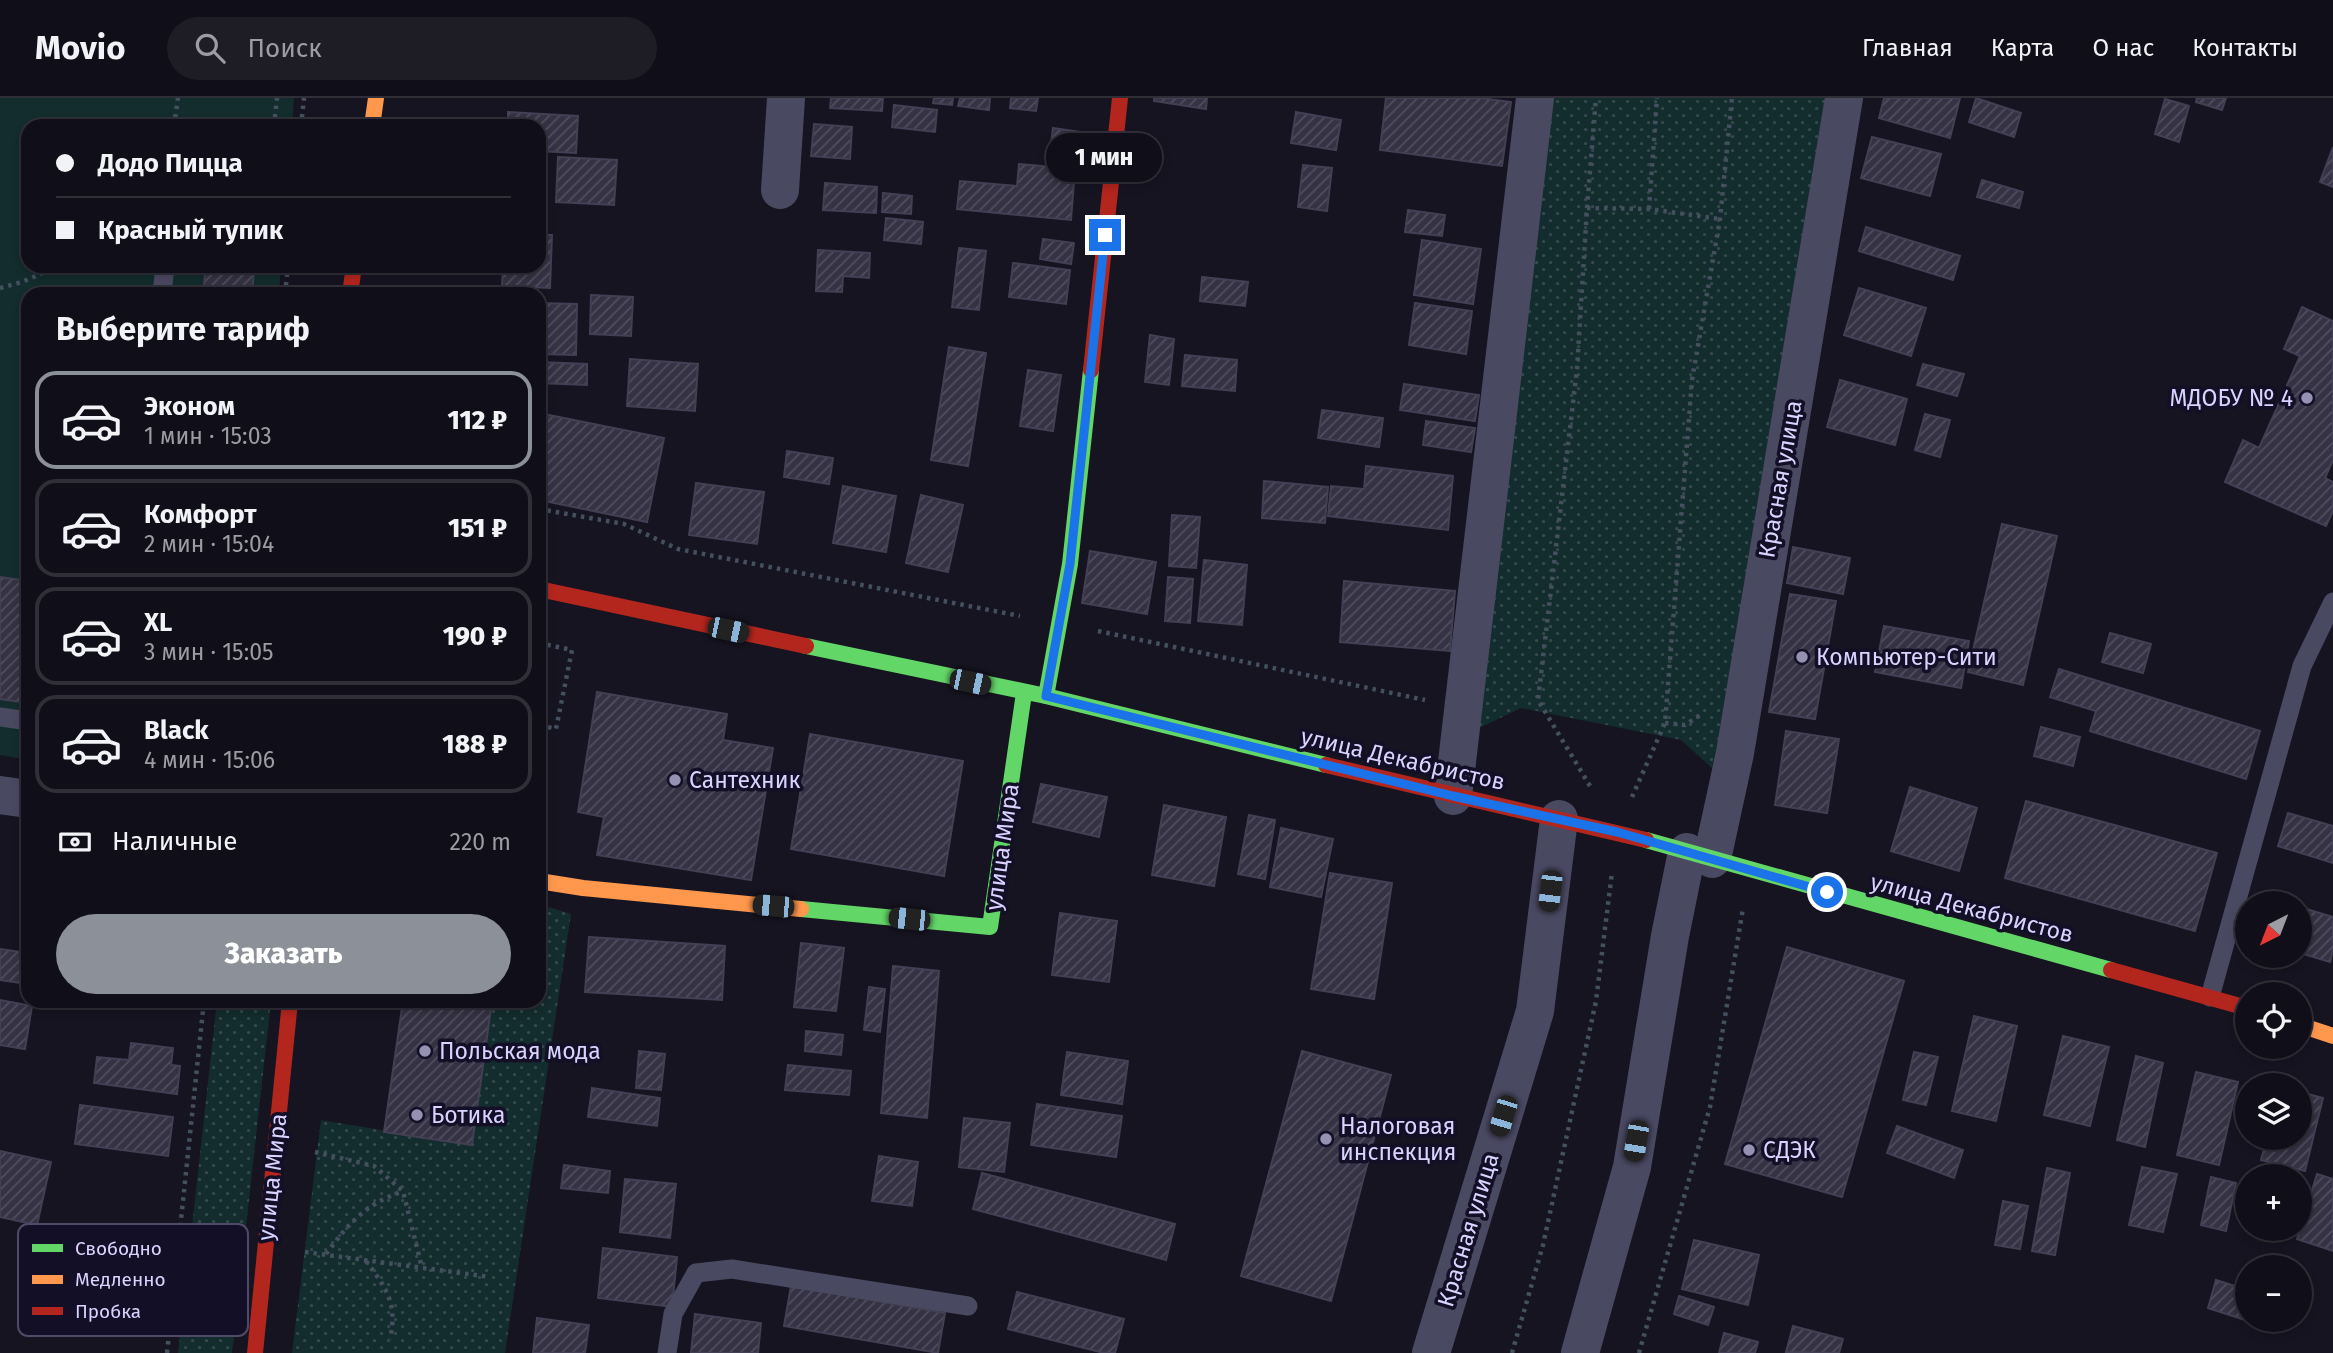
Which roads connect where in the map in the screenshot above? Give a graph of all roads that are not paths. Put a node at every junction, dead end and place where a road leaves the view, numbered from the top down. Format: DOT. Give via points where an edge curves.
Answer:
graph roads {
  1 [pos="376,98"];
  2 [pos="786,98"];
  3 [pos="1120,98"];
  4 [pos="1535,98"];
  5 [pos="1844,98"];
  6 [pos="373,119"];
  7 [pos="780,190"];
  8 [pos="546,591"];
  9 [pos="2333,603"];
  10 [pos="1024,693"];
  11 [pos="1046,696"];
  12 [pos="0,717"];
  13 [pos="21,720"];
  14 [pos="0,795"];
  15 [pos="1453,796"];
  16 [pos="21,798"];
  17 [pos="1559,819"];
  18 [pos="1699,856"];
  19 [pos="546,882"];
  20 [pos="2210,997"];
  21 [pos="2235,1005"];
  22 [pos="289,1008"];
  23 [pos="2312,1029"];
  24 [pos="2333,1036"];
  25 [pos="968,1306"];
  26 [pos="255,1353"];
  27 [pos="667,1353"];
  28 [pos="1431,1353"];
  29 [pos="1580,1353"];
  1 -- 6 [label="street"];
  2 -- 7 [label="street"];
  3 -- 11 [label="street" via="1070,564"];
  4 -- 15 [label="street"];
  5 -- 18 [label="street, Красная улица" via="1735,753"];
  8 -- 10 [label="street, улица Декабристов"];
  9 -- 20 [label="lane" via="2302,666"];
  10 -- 11 [label="street, улица Декабристов"];
  10 -- 19 [label="street, улица Мира" via="990,927"];
  11 -- 15 [label="street, улица Декабристов"];
  12 -- 13 [label="lane"];
  14 -- 16 [label="street"];
  15 -- 17 [label="street, улица Декабристов"];
  17 -- 18 [label="street, улица Декабристов"];
  17 -- 28 [label="street, Красная улица" via="1535,1011"];
  18 -- 20 [label="street, улица Декабристов"];
  18 -- 29 [label="street, Красная улица" via="1670,936 1632,1167"];
  20 -- 21 [label="street, улица Декабристов"];
  22 -- 26 [label="street, улица Мира"];
  23 -- 24 [label="street"];
  25 -- 27 [label="lane" via="732,1269 696,1273 673,1314"];
}
